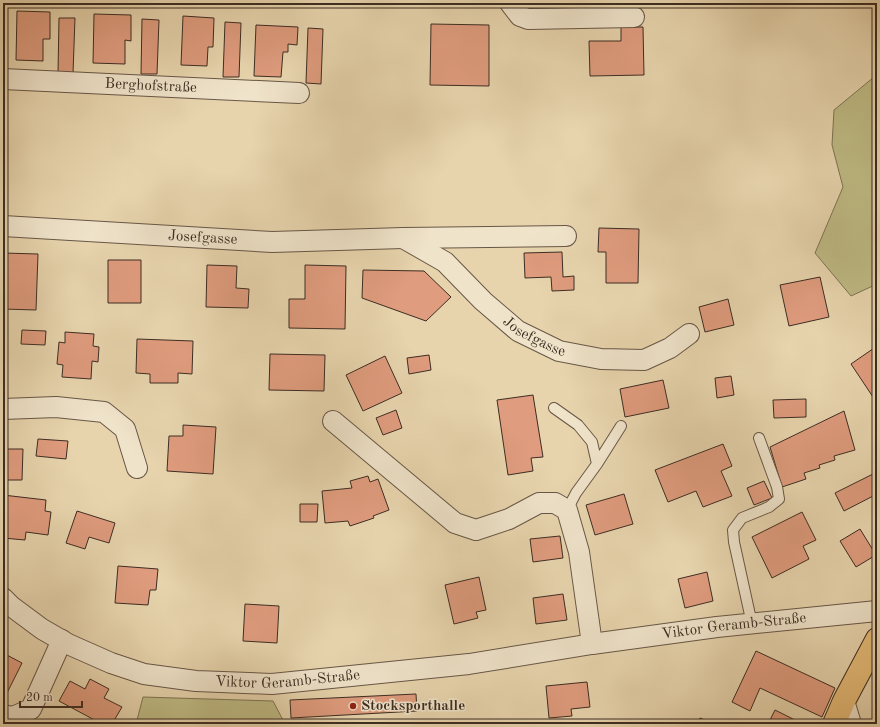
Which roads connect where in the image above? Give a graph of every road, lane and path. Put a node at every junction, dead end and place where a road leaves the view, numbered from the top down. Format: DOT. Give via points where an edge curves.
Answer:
graph roads {
  1 [pos="510,3"];
  2 [pos="634,17"];
  3 [pos="3,79"];
  4 [pos="299,92"];
  5 [pos="3,226"];
  6 [pos="566,236"];
  7 [pos="403,238"];
  8 [pos="690,334"];
  9 [pos="554,408"];
  10 [pos="3,409"];
  11 [pos="333,421"];
  12 [pos="621,426"];
  13 [pos="759,438"];
  14 [pos="597,464"];
  15 [pos="137,468"];
  16 [pos="567,510"];
  17 [pos="3,598"];
  18 [pos="877,611"];
  19 [pos="752,624"];
  20 [pos="62,640"];
  21 [pos="877,640"];
  22 [pos="592,644"];
  23 [pos="844,701"];
  24 [pos="3,715"];
  25 [pos="834,724"];
  26 [pos="851,724"];
  1 -- 2 [label="street" via="520,16 528,18"];
  3 -- 4 [label="street, Berghofstraße"];
  5 -- 7 [label="street, Josefgasse" via="272,242"];
  6 -- 7 [label="street, Josefgasse"];
  7 -- 8 [label="street, Josefgasse" via="445,262 518,331 559,351 601,359 644,360 670,348"];
  9 -- 14 [label="lane" via="578,425 592,442"];
  10 -- 15 [label="street" via="56,407 104,412 125,429"];
  11 -- 16 [label="street" via="455,523 476,530 509,519 539,503 555,503"];
  12 -- 14 [label="lane"];
  13 -- 19 [label="lane" via="779,499 769,507 742,518 733,530"];
  14 -- 16 [label="lane"];
  16 -- 22 [label="street" via="579,552"];
  17 -- 20 [label="street, Viktor Geramb-Straße" via="42,629"];
  18 -- 19 [label="street, Viktor Geramb-Straße"];
  19 -- 22 [label="street, Viktor Geramb-Straße"];
  20 -- 22 [label="street, Viktor Geramb-Straße" via="110,663 144,674 196,681 272,684 469,664"];
  20 -- 24 [label="street" via="31,709 13,717"];
  21 -- 23 [label="main road"];
  23 -- 25 [label="main road"];
  23 -- 26 [label="street"];
}
